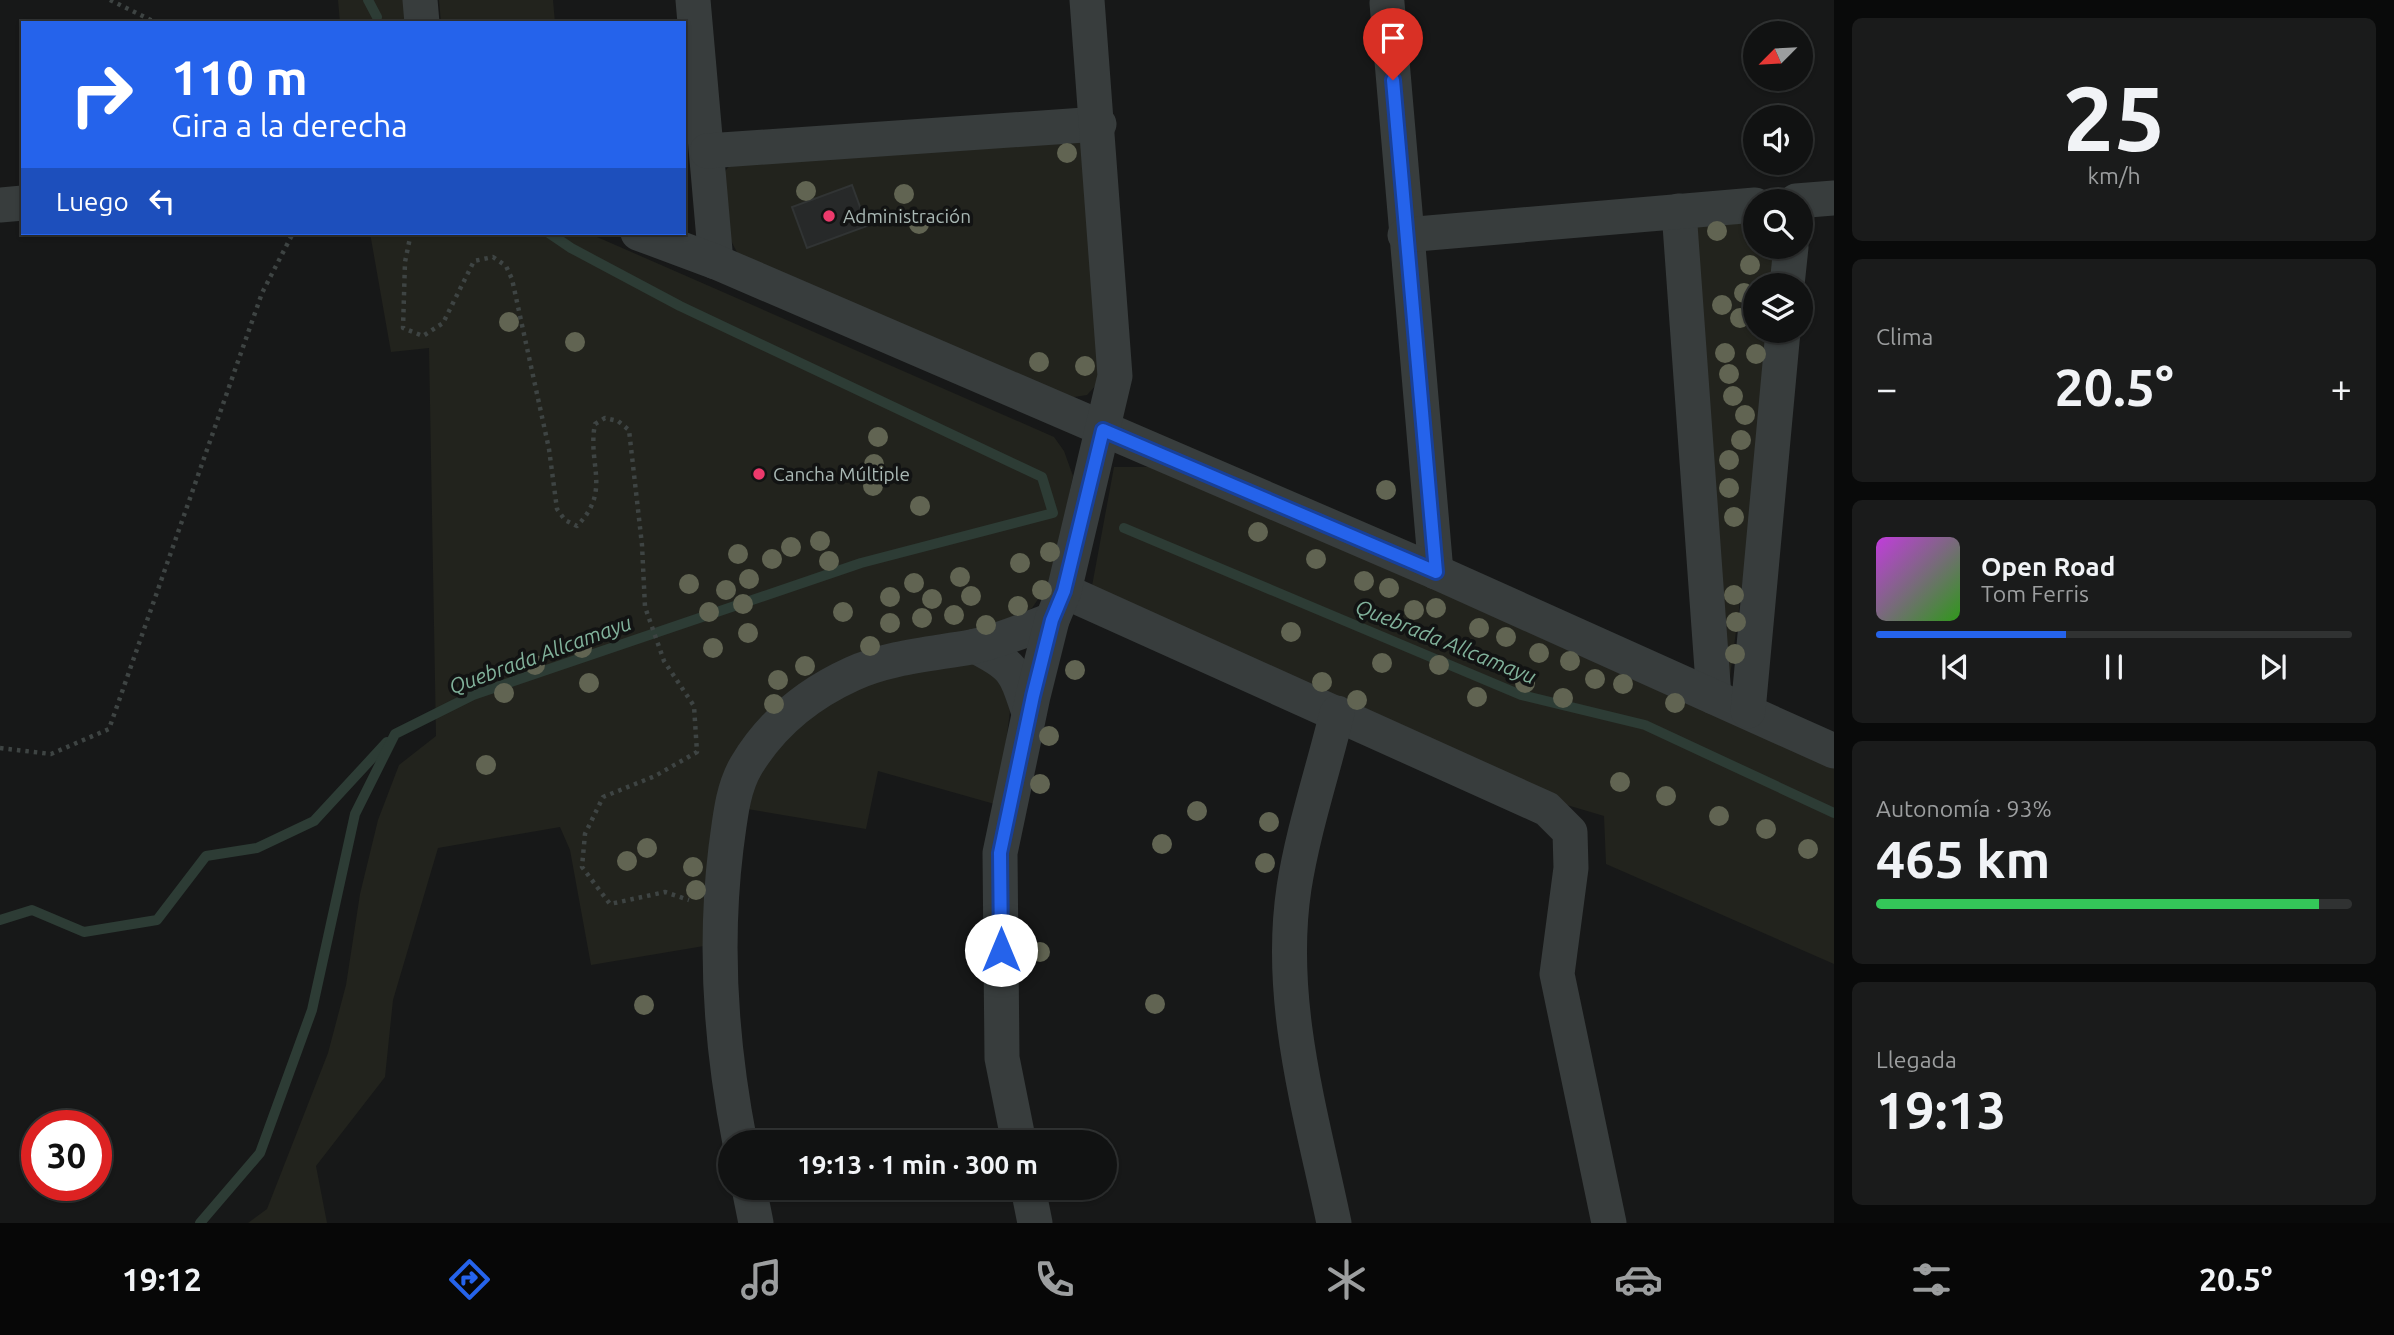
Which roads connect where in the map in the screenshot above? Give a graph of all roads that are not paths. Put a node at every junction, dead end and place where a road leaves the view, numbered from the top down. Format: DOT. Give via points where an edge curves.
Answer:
graph roads {
  1 [pos="420,0"];
  2 [pos="693,0"];
  3 [pos="1087,0"];
  4 [pos="1387,2"];
  5 [pos="422,21"];
  6 [pos="1099,124"];
  7 [pos="707,151"];
  8 [pos="1834,198"];
  9 [pos="1813,200"];
  10 [pos="21,204"];
  11 [pos="0,205"];
  12 [pos="1743,206"];
  13 [pos="1679,211"];
  14 [pos="643,235"];
  15 [pos="1405,235"];
  16 [pos="716,262"];
  17 [pos="1782,343"];
  18 [pos="1103,430"];
  19 [pos="1436,572"];
  20 [pos="1058,606"];
  21 [pos="975,646"];
  22 [pos="1714,697"];
  23 [pos="1748,711"];
  24 [pos="1029,713"];
  25 [pos="1337,713"];
  26 [pos="1834,751"];
  27 [pos="737,1130"];
  28 [pos="1016,1130"];
  29 [pos="751,1200"];
  30 [pos="1030,1200"];
  31 [pos="756,1223"];
  32 [pos="1035,1223"];
  33 [pos="1334,1223"];
  34 [pos="1609,1223"];
  1 -- 5 [label="street"];
  2 -- 7 [label="street"];
  3 -- 6 [label="street"];
  4 -- 15 [label="street"];
  6 -- 7 [label="street"];
  6 -- 18 [label="street" via="1115,376"];
  7 -- 16 [label="street"];
  8 -- 9 [label="street"];
  10 -- 11 [label="street"];
  12 -- 13 [label="street"];
  13 -- 15 [label="street"];
  13 -- 22 [label="street"];
  14 -- 16 [label="street"];
  15 -- 19 [label="street"];
  16 -- 18 [label="street"];
  17 -- 23 [label="street"];
  18 -- 19 [label="street"];
  18 -- 20 [label="street"];
  19 -- 22 [label="street"];
  20 -- 21 [label="street"];
  20 -- 24 [label="street"];
  20 -- 25 [label="street"];
  21 -- 24 [label="street" via="1005,661"];
  21 -- 27 [label="street" via="911,656 854,673 820,691 776,724 745,768 732,804 719,909 720,975"];
  22 -- 23 [label="street"];
  23 -- 26 [label="street"];
  24 -- 28 [label="street" via="1000,853 1002,1058"];
  25 -- 33 [label="street" via="1294,888 1290,962 1293,1027"];
  25 -- 34 [label="street" via="1547,808 1570,832 1571,868 1557,974"];
  29 -- 31 [label="street"];
  30 -- 32 [label="street"];
}
